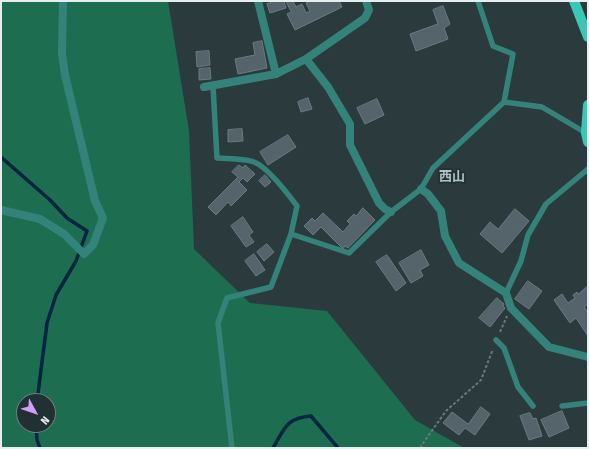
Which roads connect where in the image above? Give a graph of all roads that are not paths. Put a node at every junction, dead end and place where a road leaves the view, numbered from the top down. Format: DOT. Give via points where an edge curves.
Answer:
graph roads {
  1 [pos="63,1"];
  2 [pos="258,1"];
  3 [pos="366,1"];
  4 [pos="478,1"];
  5 [pos="574,1"];
  6 [pos="588,37"];
  7 [pos="306,59"];
  8 [pos="276,74"];
  9 [pos="208,86"];
  10 [pos="504,102"];
  11 [pos="588,105"];
  12 [pos="587,138"];
  13 [pos="588,169"];
  14 [pos="421,189"];
  15 [pos="1,210"];
  16 [pos="391,212"];
  17 [pos="291,234"];
  18 [pos="506,293"];
  19 [pos="496,340"];
  20 [pos="588,357"];
  21 [pos="588,404"];
  22 [pos="533,406"];
  23 [pos="562,406"];
  24 [pos="232,448"];
  1 -- 15 [label="street" via="62,54 65,76 95,201 103,218 93,245 84,254 64,234 40,219"];
  2 -- 8 [label="street"];
  3 -- 7 [label="street" via="369,10 365,18"];
  4 -- 10 [label="lane" via="493,46 513,54"];
  5 -- 6 [label="main road"];
  7 -- 8 [label="street"];
  7 -- 16 [label="street" via="328,87 350,124 350,145 379,202 384,209"];
  8 -- 9 [label="street"];
  9 -- 17 [label="lane" via="217,158 256,162 276,180 297,206"];
  10 -- 12 [label="lane" via="542,107"];
  10 -- 14 [label="lane" via="433,168"];
  11 -- 12 [label="main road"];
  13 -- 18 [label="lane" via="546,204 528,235 521,261"];
  14 -- 16 [label="lane"];
  14 -- 18 [label="street" via="441,211 445,236 459,263"];
  16 -- 17 [label="lane" via="348,253"];
  17 -- 24 [label="lane" via="271,287 227,298 218,323"];
  18 -- 20 [label="street" via="511,308 549,348"];
  19 -- 22 [label="lane" via="504,348 518,387"];
  21 -- 23 [label="lane"];
}
